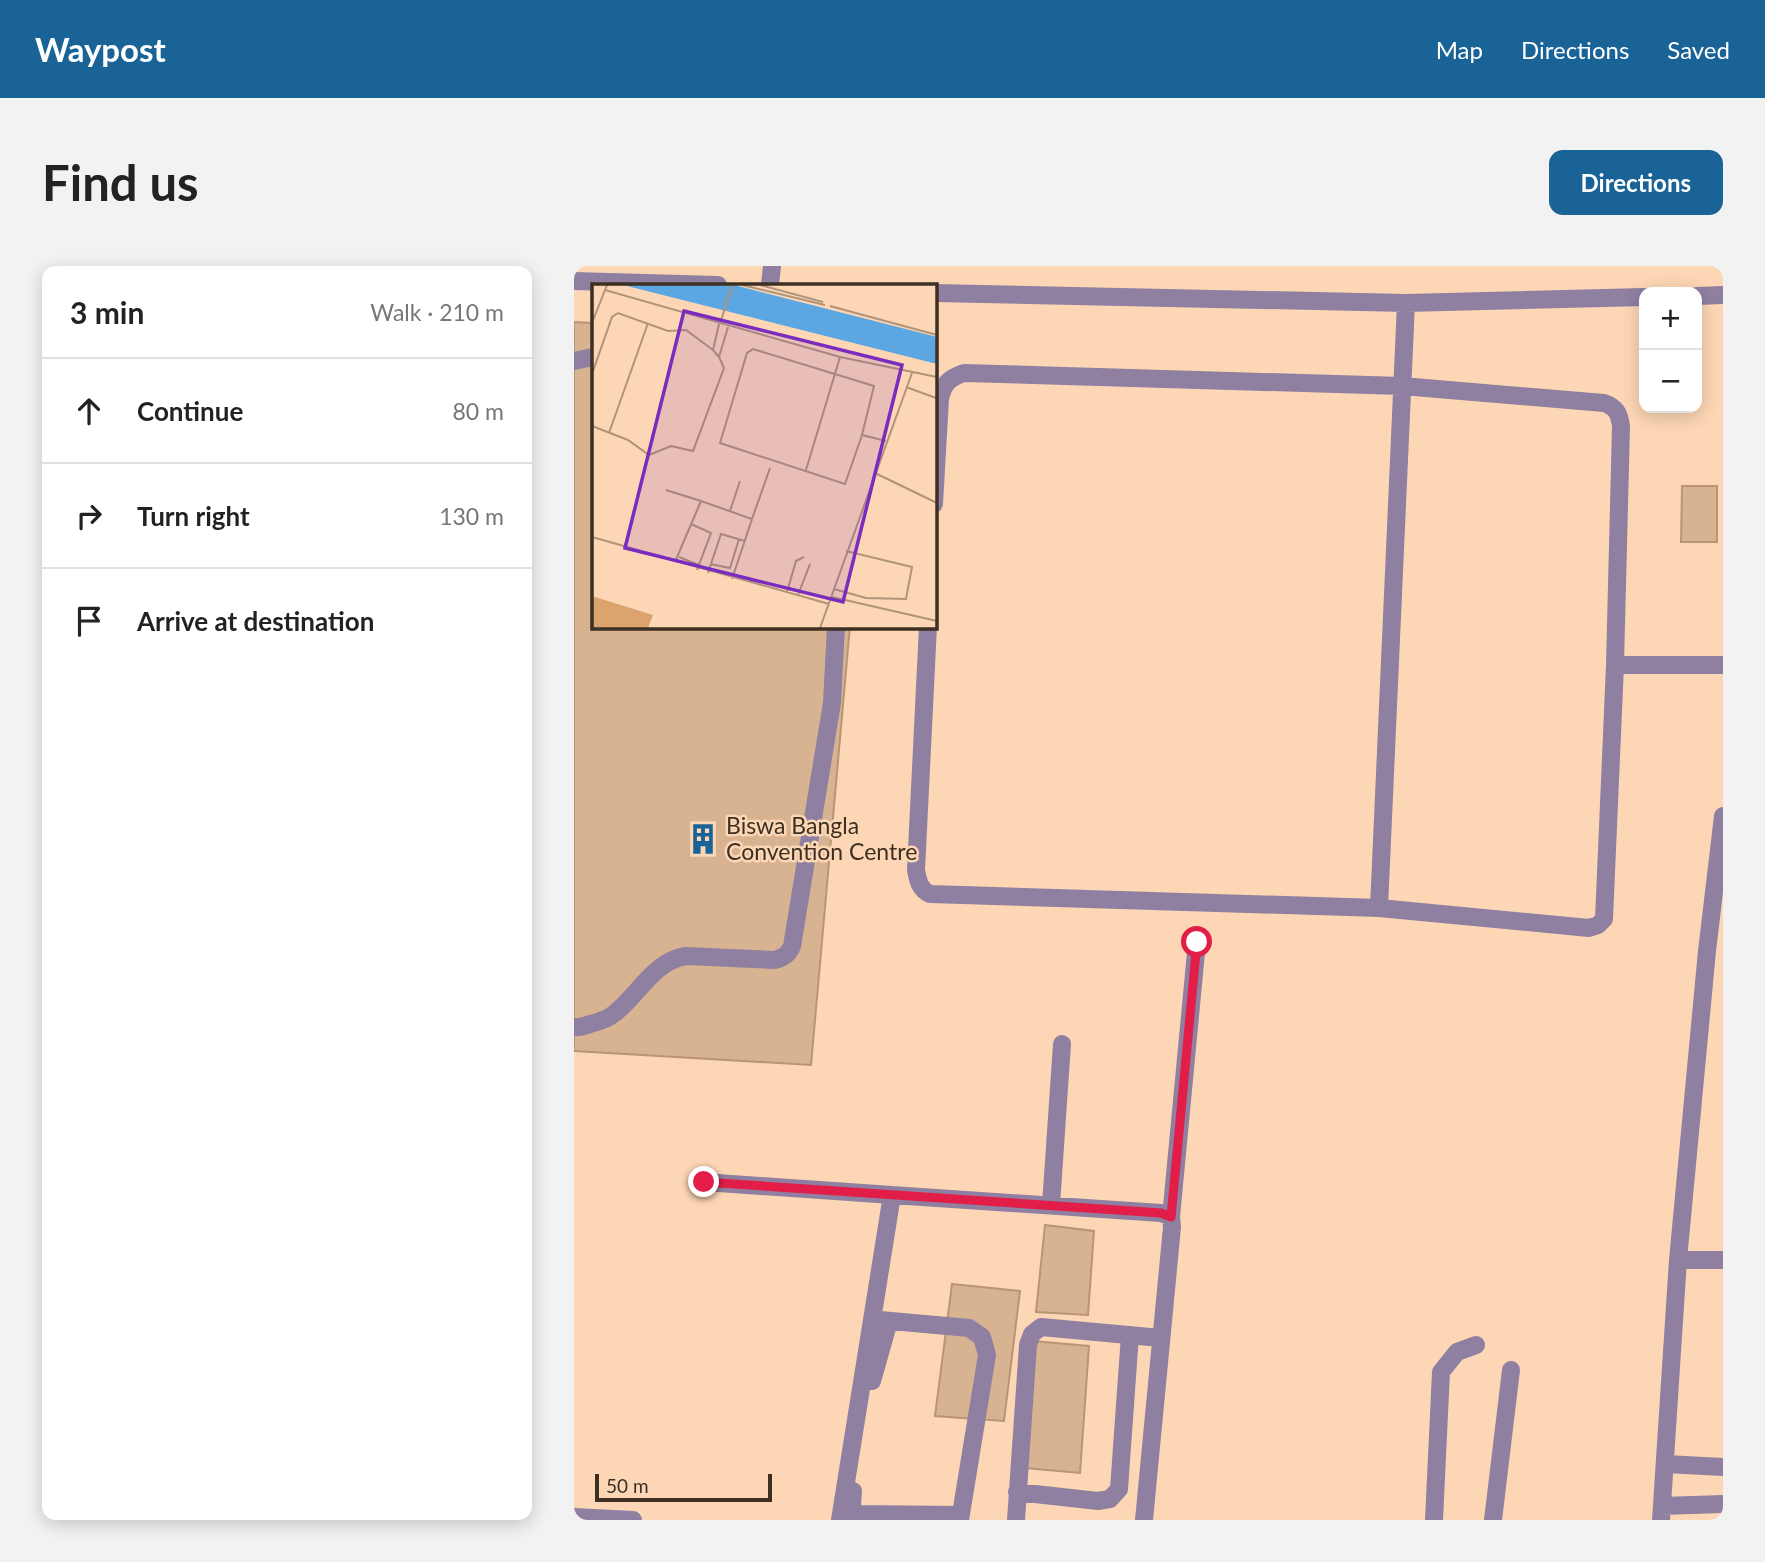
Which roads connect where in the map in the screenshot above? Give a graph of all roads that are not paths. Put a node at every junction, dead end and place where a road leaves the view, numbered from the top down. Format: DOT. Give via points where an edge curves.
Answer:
graph roads {
  1 [pos="772,266"];
  2 [pos="574,282"];
  3 [pos="670,284"];
  4 [pos="770,284"];
  5 [pos="936,293"];
  6 [pos="1723,295"];
  7 [pos="1702,296"];
  8 [pos="1639,297"];
  9 [pos="1406,303"];
  10 [pos="592,357"];
  11 [pos="574,361"];
  12 [pos="1402,386"];
  13 [pos="936,468"];
  14 [pos="836,628"];
  15 [pos="928,628"];
  16 [pos="1615,664"];
  17 [pos="1723,665"];
  18 [pos="1723,816"];
  19 [pos="1722,839"];
  20 [pos="1379,908"];
  21 [pos="1197,942"];
  22 [pos="574,1027"];
  23 [pos="1062,1044"];
  24 [pos="704,1182"];
  25 [pos="892,1195"];
  26 [pos="1051,1205"];
  27 [pos="1171,1217"];
  28 [pos="1678,1260"];
  29 [pos="1723,1260"];
  30 [pos="881,1321"];
  31 [pos="1130,1335"];
  32 [pos="1161,1338"];
  33 [pos="1476,1345"];
  34 [pos="1511,1370"];
  35 [pos="1665,1464"];
  36 [pos="1723,1466"];
  37 [pos="1120,1473"];
  38 [pos="1148,1475"];
  39 [pos="1017,1492"];
  40 [pos="1723,1504"];
  41 [pos="1662,1513"];
  42 [pos="574,1517"];
  43 [pos="960,1518"];
  44 [pos="633,1520"];
  45 [pos="840,1520"];
  46 [pos="1016,1520"];
  47 [pos="1144,1520"];
  48 [pos="1434,1520"];
  49 [pos="1493,1520"];
  1 -- 4 [label="street"];
  2 -- 3 [label="street"];
  5 -- 9 [label="street"];
  6 -- 7 [label="street"];
  8 -- 9 [label="street"];
  9 -- 12 [label="street"];
  10 -- 11 [label="street"];
  12 -- 13 [label="street" via="964,373 952,376 943,386"];
  12 -- 16 [label="street" via="1613,406 1621,426"];
  12 -- 20 [label="street"];
  14 -- 22 [label="street" via="832,703 789,953 775,960 674,958 615,1013"];
  15 -- 20 [label="street" via="916,870 923,891"];
  16 -- 17 [label="street"];
  16 -- 20 [label="street" via="1604,919 1589,928"];
  18 -- 19 [label="street"];
  19 -- 28 [label="street"];
  21 -- 27 [label="street"];
  23 -- 26 [label="street"];
  24 -- 25 [label="street"];
  25 -- 26 [label="street"];
  25 -- 30 [label="street"];
  26 -- 27 [label="street"];
  27 -- 32 [label="street"];
  28 -- 29 [label="street"];
  28 -- 35 [label="street"];
  30 -- 43 [label="street" via="969,1328 982,1337 987,1355"];
  30 -- 43 [label="street" via="851,1499 853,1511"];
  30 -- 45 [label="street"];
  31 -- 32 [label="street"];
  31 -- 37 [label="street"];
  31 -- 39 [label="street" via="1041,1327 1032,1334"];
  32 -- 38 [label="street"];
  33 -- 48 [label="street" via="1457,1352 1441,1372"];
  34 -- 49 [label="street"];
  35 -- 36 [label="street"];
  35 -- 41 [label="street"];
  37 -- 38 [label="street"];
  37 -- 39 [label="street" via="1119,1489 1110,1499"];
  38 -- 47 [label="street"];
  39 -- 46 [label="street"];
  40 -- 41 [label="street"];
  42 -- 44 [label="street"];
}
